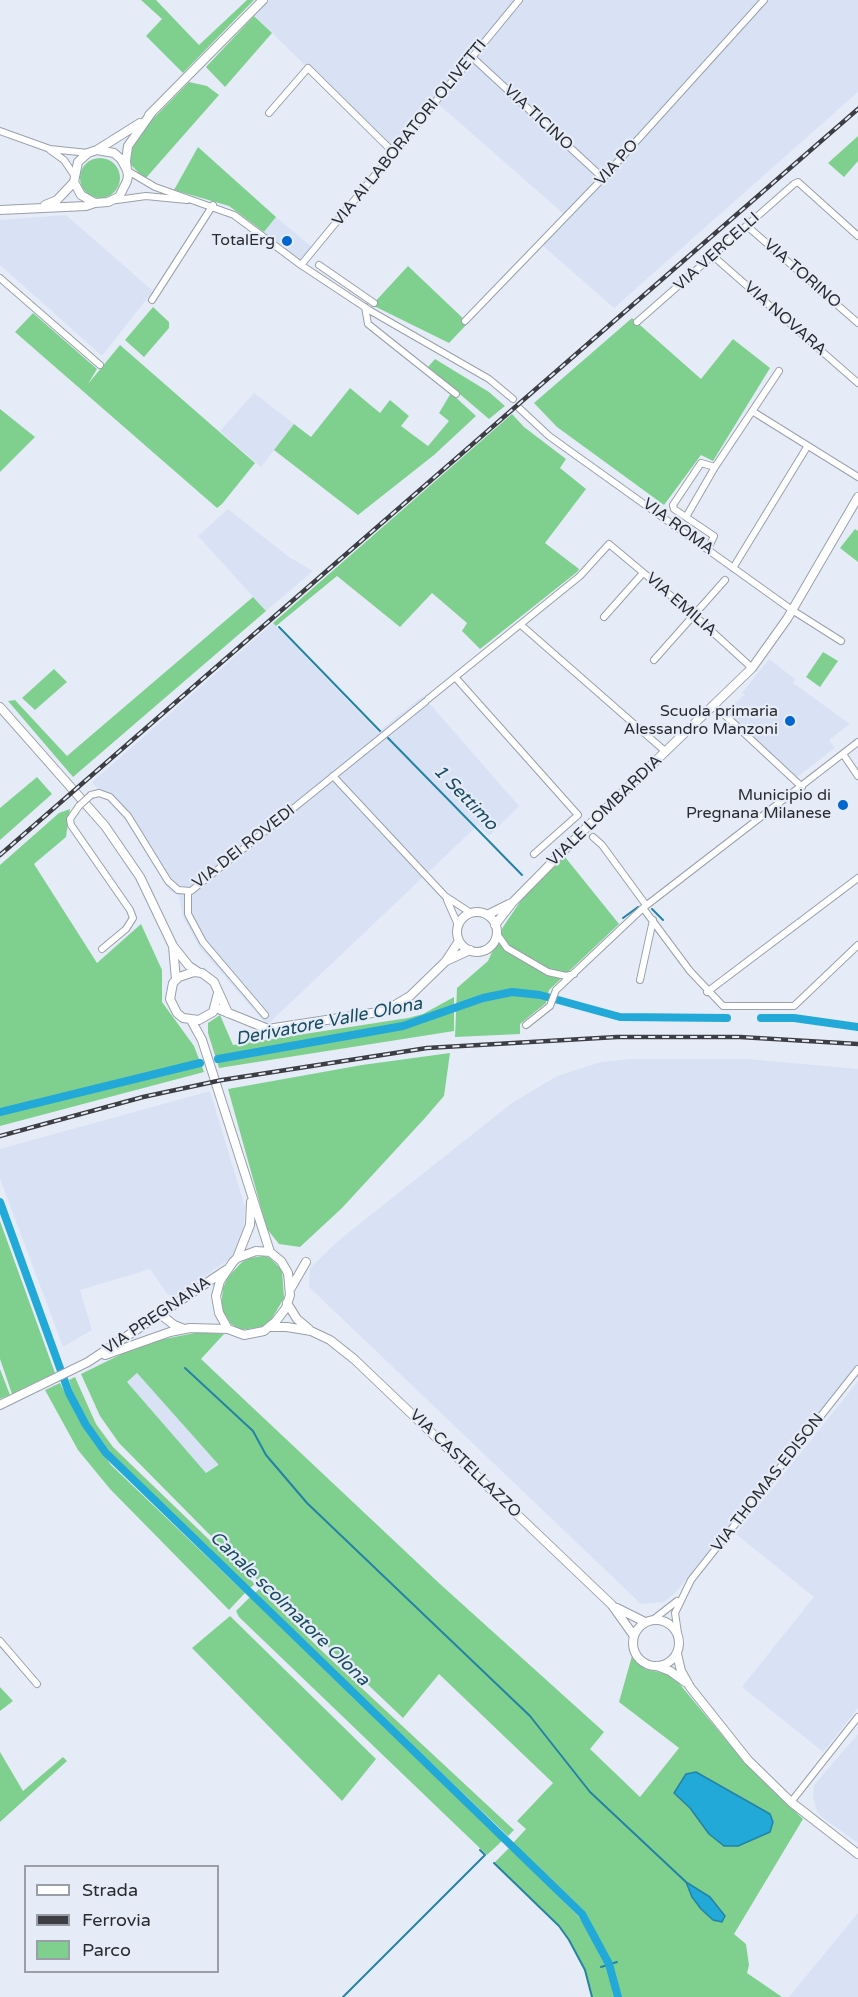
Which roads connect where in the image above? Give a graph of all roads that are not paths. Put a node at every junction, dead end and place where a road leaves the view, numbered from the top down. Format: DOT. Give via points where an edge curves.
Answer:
graph roads {
  1 [pos="263,0"];
  2 [pos="519,0"];
  3 [pos="764,0"];
  4 [pos="473,58"];
  5 [pos="152,112"];
  6 [pos="269,113"];
  7 [pos="0,131"];
  8 [pos="50,149"];
  9 [pos="92,151"];
  10 [pos="394,153"];
  11 [pos="127,170"];
  12 [pos="603,178"];
  13 [pos="74,179"];
  14 [pos="144,183"];
  15 [pos="137,197"];
  16 [pos="113,201"];
  17 [pos="95,203"];
  18 [pos="210,204"];
  19 [pos="42,207"];
  20 [pos="0,210"];
  21 [pos="747,225"];
  22 [pos="858,236"];
  23 [pos="713,256"];
  24 [pos="319,265"];
  25 [pos="301,266"];
  26 [pos="0,278"];
  27 [pos="352,288"];
  28 [pos="348,296"];
  29 [pos="152,300"];
  30 [pos="374,303"];
  31 [pos="367,308"];
  32 [pos="465,321"];
  33 [pos="637,322"];
  34 [pos="858,323"];
  35 [pos="100,365"];
  36 [pos="779,371"];
  37 [pos="858,383"];
  38 [pos="456,394"];
  39 [pos="513,399"];
  40 [pos="519,408"];
  41 [pos="752,411"];
  42 [pos="807,447"];
  43 [pos="715,467"];
  44 [pos="858,477"];
  45 [pos="858,497"];
  46 [pos="686,517"];
  47 [pos="609,544"];
  48 [pos="708,549"];
  49 [pos="733,568"];
  50 [pos="643,573"];
  51 [pos="725,580"];
  52 [pos="792,610"];
  53 [pos="694,615"];
  54 [pos="604,617"];
  55 [pos="521,625"];
  56 [pos="841,641"];
  57 [pos="654,660"];
  58 [pos="752,668"];
  59 [pos="455,677"];
  60 [pos="714,705"];
  61 [pos="0,706"];
  62 [pos="858,742"];
  63 [pos="666,752"];
  64 [pos="843,754"];
  65 [pos="333,776"];
  66 [pos="858,776"];
  67 [pos="802,787"];
  68 [pos="593,837"];
  69 [pos="534,854"];
  70 [pos="858,878"];
  71 [pos="188,891"];
  72 [pos="445,896"];
  73 [pos="512,903"];
  74 [pos="645,907"];
  75 [pos="471,913"];
  76 [pos="487,915"];
  77 [pos="653,920"];
  78 [pos="458,925"];
  79 [pos="496,929"];
  80 [pos="459,941"];
  81 [pos="858,945"];
  82 [pos="173,946"];
  83 [pos="102,949"];
  84 [pos="470,950"];
  85 [pos="446,961"];
  86 [pos="198,972"];
  87 [pos="574,974"];
  88 [pos="176,980"];
  89 [pos="640,980"];
  90 [pos="707,992"];
  91 [pos="218,993"];
  92 [pos="216,1008"];
  93 [pos="228,1013"];
  94 [pos="266,1015"];
  95 [pos="206,1017"];
  96 [pos="191,1020"];
  97 [pos="526,1025"];
  98 [pos="202,1040"];
  99 [pos="250,1196"];
  100 [pos="270,1252"];
  101 [pos="237,1258"];
  102 [pos="306,1262"];
  103 [pos="226,1270"];
  104 [pos="288,1299"];
  105 [pos="160,1314"];
  106 [pos="269,1328"];
  107 [pos="184,1329"];
  108 [pos="228,1329"];
  109 [pos="311,1331"];
  110 [pos="88,1362"];
  111 [pos="858,1370"];
  112 [pos="0,1405"];
  113 [pos="680,1599"];
  114 [pos="612,1605"];
  115 [pos="650,1621"];
  116 [pos="678,1633"];
  117 [pos="634,1636"];
  118 [pos="0,1641"];
  119 [pos="677,1654"];
  120 [pos="657,1666"];
  121 [pos="37,1684"];
  122 [pos="690,1688"];
  123 [pos="858,1717"];
  124 [pos="791,1802"];
  125 [pos="858,1854"];
  1 -- 5 [label="street"];
  2 -- 4 [label="street, VIA AI LABORATORI OLIVETTI"];
  3 -- 12 [label="street, VIA PO"];
  4 -- 10 [label="street, VIA AI LABORATORI OLIVETTI"];
  4 -- 12 [label="street, VIA TICINO"];
  5 -- 9 [label="street" via="135,128"];
  5 -- 11 [label="street" via="128,146"];
  6 -- 10 [label="street" via="308,68"];
  7 -- 8 [label="street"];
  8 -- 9 [label="street"];
  8 -- 13 [label="street" via="64,160"];
  9 -- 11 [label="street" via="114,153"];
  9 -- 13 [label="street" via="78,162"];
  10 -- 25 [label="street, VIA AI LABORATORI OLIVETTI"];
  11 -- 14 [label="street"];
  11 -- 16 [label="street" via="126,187"];
  12 -- 32 [label="street, VIA PO"];
  13 -- 17 [label="street" via="81,195"];
  13 -- 19 [label="street" via="57,200"];
  14 -- 15 [label="street"];
  14 -- 18 [label="street"];
  15 -- 16 [label="street"];
  15 -- 18 [label="street"];
  16 -- 17 [label="street"];
  17 -- 19 [label="street"];
  18 -- 25 [label="street" via="234,215"];
  18 -- 29 [label="street"];
  19 -- 20 [label="street"];
  21 -- 22 [label="street, VIA VERCELLI" via="798,182"];
  21 -- 23 [label="street, VIA VERCELLI"];
  21 -- 34 [label="street, VIA TORINO"];
  23 -- 33 [label="street, VIA VERCELLI"];
  23 -- 37 [label="street, VIA NOVARA"];
  24 -- 27 [label="street"];
  25 -- 28 [label="street"];
  26 -- 35 [label="street"];
  27 -- 28 [label="street"];
  27 -- 30 [label="street"];
  28 -- 31 [label="street"];
  31 -- 38 [label="street" via="368,324"];
  31 -- 39 [label="street" via="489,379"];
  36 -- 41 [label="street"];
  40 -- 48 [label="street, VIA ROMA" via="549,435"];
  41 -- 42 [label="street"];
  41 -- 43 [label="street"];
  42 -- 44 [label="street"];
  42 -- 49 [label="street"];
  43 -- 46 [label="street"];
  43 -- 46 [label="street" via="701,463 674,502 674,509"];
  45 -- 52 [label="street, VIALE LOMBARDIA"];
  46 -- 48 [label="street" via="714,536"];
  47 -- 50 [label="street, VIA EMILIA"];
  47 -- 55 [label="street, VIA DEI ROVEDI" via="580,576"];
  48 -- 49 [label="street, VIA ROMA"];
  49 -- 52 [label="street, VIA ROMA"];
  50 -- 53 [label="street, VIA EMILIA"];
  50 -- 54 [label="street"];
  51 -- 53 [label="street"];
  52 -- 56 [label="street, VIA ROMA"];
  52 -- 58 [label="street, VIALE LOMBARDIA"];
  53 -- 57 [label="street"];
  53 -- 58 [label="street, VIA EMILIA"];
  55 -- 59 [label="street, VIA DEI ROVEDI"];
  55 -- 63 [label="street"];
  58 -- 60 [label="street, VIALE LOMBARDIA"];
  59 -- 65 [label="street, VIA DEI ROVEDI"];
  59 -- 69 [label="street" via="578,815"];
  60 -- 63 [label="street, VIALE LOMBARDIA"];
  60 -- 67 [label="street"];
  61 -- 82 [label="street" via="116,841 152,898"];
  62 -- 64 [label="street"];
  63 -- 73 [label="street, VIALE LOMBARDIA"];
  64 -- 66 [label="street"];
  64 -- 67 [label="street"];
  65 -- 71 [label="street, VIA DEI ROVEDI" via="197,888"];
  65 -- 72 [label="street"];
  67 -- 74 [label="street"];
  68 -- 74 [label="street"];
  70 -- 90 [label="street"];
  71 -- 83 [label="street, VIA DEI ROVEDI, bridge" via="178,890 168,881 128,816 110,797 91,795 73,814 71,825 133,918"];
  71 -- 94 [label="street" via="188,914 203,942"];
  72 -- 75 [label="street"];
  72 -- 78 [label="street"];
  73 -- 76 [label="street, VIALE LOMBARDIA"];
  73 -- 79 [label="street, VIALE LOMBARDIA"];
  74 -- 77 [label="street"];
  74 -- 87 [label="street"];
  75 -- 76 [label="street"];
  75 -- 78 [label="street"];
  76 -- 79 [label="street"];
  77 -- 89 [label="street"];
  77 -- 90 [label="street"];
  78 -- 80 [label="street"];
  79 -- 84 [label="street" via="490,946"];
  79 -- 87 [label="street" via="507,948 548,972"];
  80 -- 84 [label="street"];
  80 -- 85 [label="street"];
  81 -- 90 [label="street" via="794,1006 723,1006"];
  82 -- 86 [label="street"];
  82 -- 88 [label="street"];
  84 -- 85 [label="street"];
  85 -- 93 [label="street" via="410,996 385,1011 268,1029"];
  86 -- 88 [label="street" via="186,973"];
  86 -- 91 [label="street" via="214,982"];
  87 -- 97 [label="street" via="552,1004"];
  88 -- 96 [label="street" via="170,991 172,1006 183,1018"];
  91 -- 92 [label="street"];
  91 -- 93 [label="street"];
  92 -- 93 [label="street"];
  92 -- 95 [label="street"];
  95 -- 96 [label="street"];
  95 -- 98 [label="street"];
  96 -- 98 [label="street"];
  98 -- 99 [label="street"];
  99 -- 100 [label="street"];
  99 -- 101 [label="street" via="250,1225"];
  100 -- 101 [label="street" via="256,1251"];
  100 -- 104 [label="street" via="288,1273"];
  101 -- 103 [label="street"];
  102 -- 104 [label="street"];
  103 -- 105 [label="street, VIA PREGNANA"];
  103 -- 108 [label="street" via="216,1303"];
  104 -- 106 [label="street"];
  104 -- 109 [label="street, VIA CASTELLAZZO" via="297,1319"];
  105 -- 107 [label="street"];
  105 -- 110 [label="street, VIA PREGNANA"];
  106 -- 108 [label="street" via="250,1335"];
  106 -- 109 [label="street, VIA CASTELLAZZO"];
  107 -- 108 [label="street, VIA PREGNANA"];
  107 -- 110 [label="street, VIA PREGNANA" via="139,1341"];
  109 -- 114 [label="street, VIA CASTELLAZZO" via="354,1359"];
  110 -- 112 [label="street, VIA PREGNANA"];
  111 -- 113 [label="street, VIA THOMAS EDISON"];
  113 -- 115 [label="street, VIA THOMAS EDISON"];
  113 -- 116 [label="street, VIA THOMAS EDISON" via="675,1613"];
  114 -- 115 [label="street"];
  114 -- 117 [label="street"];
  115 -- 116 [label="street" via="668,1623"];
  115 -- 117 [label="street"];
  116 -- 119 [label="street"];
  117 -- 120 [label="street" via="633,1647 638,1657"];
  118 -- 121 [label="street"];
  119 -- 120 [label="street" via="668,1663"];
  119 -- 122 [label="street"];
  120 -- 122 [label="street" via="677,1675"];
  122 -- 124 [label="street" via="748,1760"];
  123 -- 124 [label="street"];
  124 -- 125 [label="street"];
}
